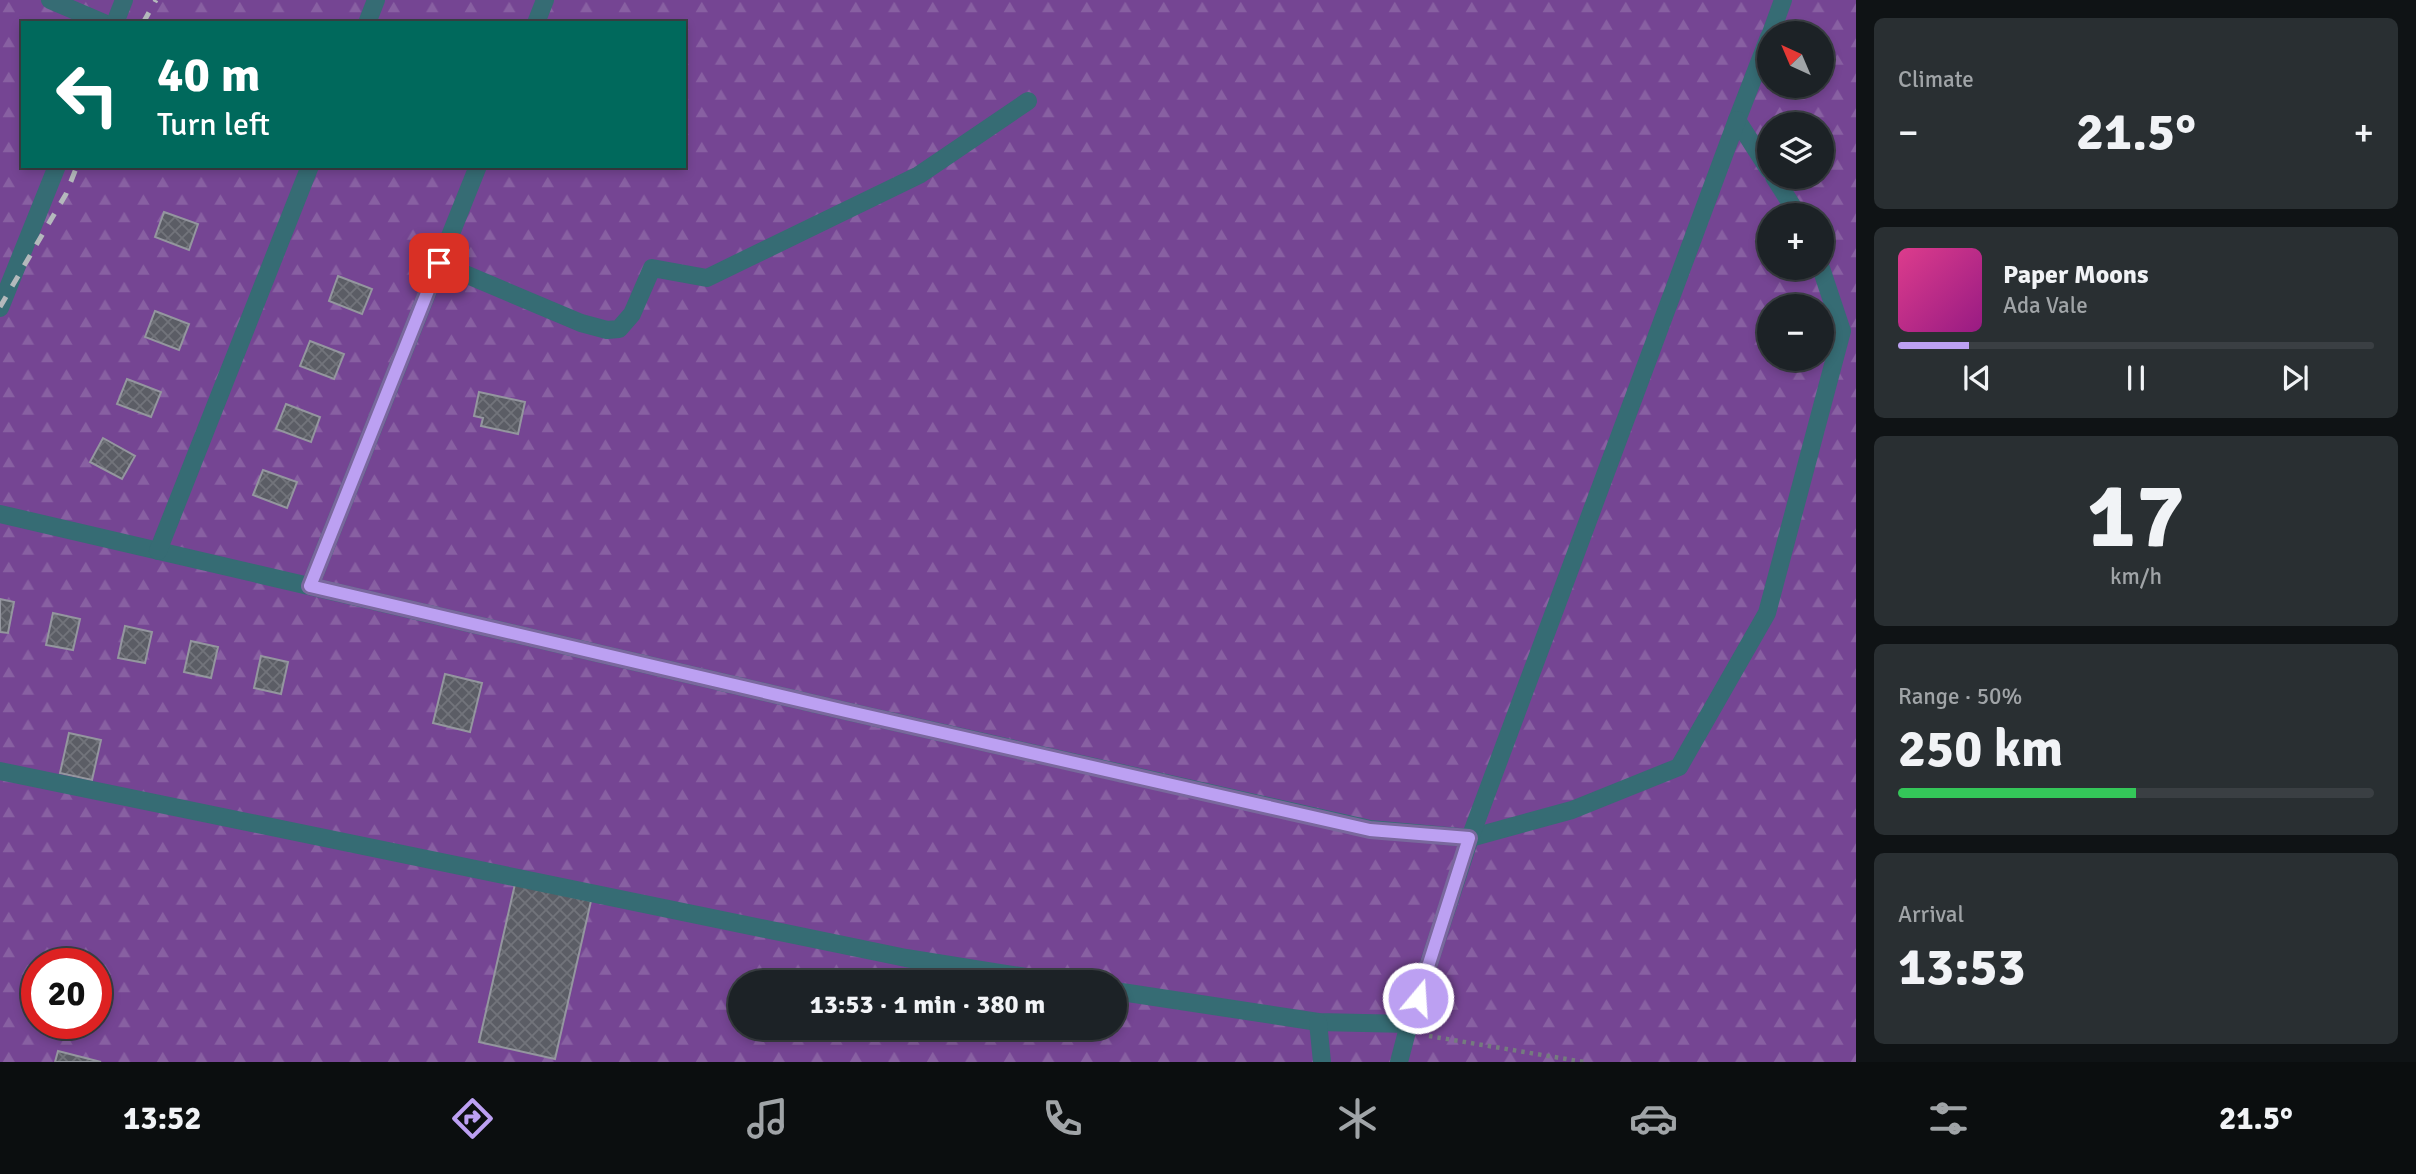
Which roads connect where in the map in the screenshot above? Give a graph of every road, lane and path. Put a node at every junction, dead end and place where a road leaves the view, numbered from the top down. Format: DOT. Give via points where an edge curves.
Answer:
graph roads {
  1 [pos="50,0"];
  2 [pos="124,0"];
  3 [pos="376,0"];
  4 [pos="545,0"];
  5 [pos="1783,0"];
  6 [pos="99,21"];
  7 [pos="116,21"];
  8 [pos="368,21"];
  9 [pos="537,21"];
  10 [pos="1775,21"];
  11 [pos="1757,68"];
  12 [pos="1028,101"];
  13 [pos="1737,120"];
  14 [pos="1757,151"];
  15 [pos="56,168"];
  16 [pos="309,168"];
  17 [pos="477,168"];
  18 [pos="439,263"];
  19 [pos="1825,280"];
  20 [pos="0,308"];
  21 [pos="0,514"];
  22 [pos="158,551"];
  23 [pos="310,586"];
  24 [pos="0,771"];
  25 [pos="1469,838"];
  26 [pos="982,970"];
  27 [pos="1127,993"];
  28 [pos="1318,1022"];
  29 [pos="1408,1028"];
  30 [pos="1322,1062"];
  31 [pos="1399,1062"];
  32 [pos="1584,1062"];
  1 -- 6 [label="lane"];
  2 -- 7 [label="lane"];
  3 -- 8 [label="lane"];
  4 -- 9 [label="lane"];
  5 -- 10 [label="lane"];
  11 -- 13 [label="lane"];
  12 -- 18 [label="lane" via="919,175 707,278 652,268 632,314 619,329 581,323"];
  13 -- 14 [label="lane"];
  13 -- 25 [label="lane"];
  15 -- 20 [label="lane"];
  16 -- 22 [label="lane"];
  17 -- 18 [label="lane"];
  18 -- 23 [label="lane"];
  19 -- 25 [label="lane" via="1842,331 1768,613 1679,767 1572,810"];
  21 -- 22 [label="lane"];
  22 -- 23 [label="lane"];
  23 -- 25 [label="lane" via="1370,830"];
  24 -- 26 [label="lane"];
  25 -- 29 [label="lane"];
  27 -- 28 [label="lane"];
  28 -- 29 [label="lane"];
  28 -- 30 [label="lane"];
  29 -- 31 [label="lane"];
  29 -- 32 [label="path"];
}
